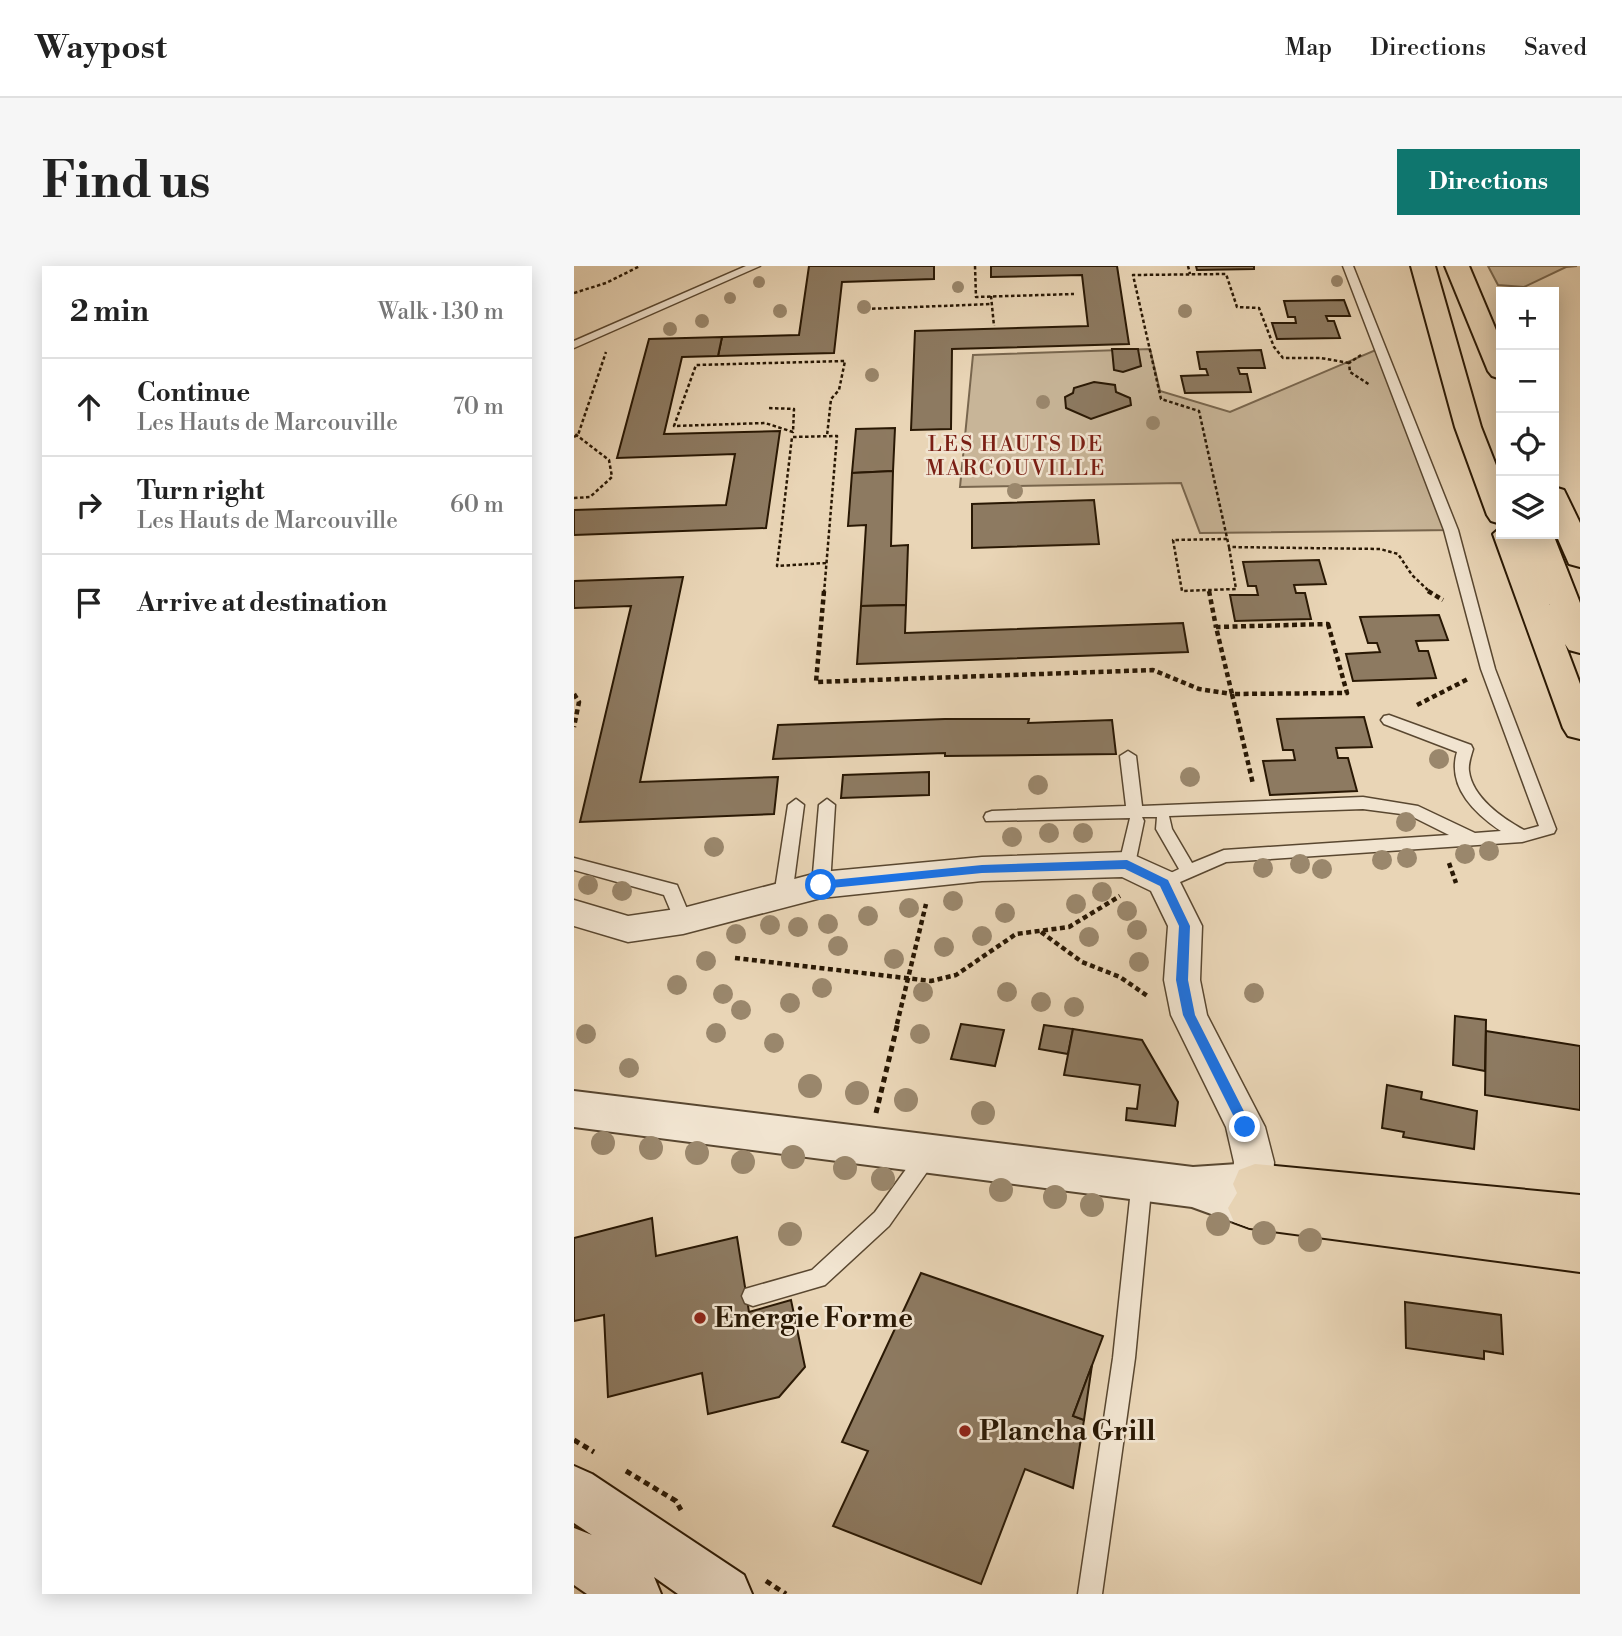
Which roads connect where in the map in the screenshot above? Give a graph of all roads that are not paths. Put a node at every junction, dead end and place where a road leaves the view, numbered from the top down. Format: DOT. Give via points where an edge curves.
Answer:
graph roads {
  1 [pos="755,266"];
  2 [pos="1348,266"];
  3 [pos="1423,266"];
  4 [pos="1429,266"];
  5 [pos="1457,266"];
  6 [pos="574,345"];
  7 [pos="1496,359"];
  8 [pos="1491,419"];
  9 [pos="1559,491"];
  10 [pos="1496,502"];
  11 [pos="1559,508"];
  12 [pos="1580,531"];
  13 [pos="1510,539"];
  14 [pos="1540,539"];
  15 [pos="1580,558"];
  16 [pos="1580,643"];
  17 [pos="1389,720"];
  18 [pos="1580,728"];
  19 [pos="1128,756"];
  20 [pos="796,804"];
  21 [pos="827,804"];
  22 [pos="1136,816"];
  23 [pos="992,817"];
  24 [pos="1163,820"];
  25 [pos="1522,836"];
  26 [pos="1474,840"];
  27 [pos="574,864"];
  28 [pos="1158,874"];
  29 [pos="821,885"];
  30 [pos="783,896"];
  31 [pos="574,913"];
  32 [pos="683,921"];
  33 [pos="574,1109"];
  34 [pos="927,1156"];
  35 [pos="1142,1180"];
  36 [pos="1252,1196"];
  37 [pos="1580,1215"];
  38 [pos="1471,1222"];
  39 [pos="1580,1251"];
  40 [pos="753,1296"];
  41 [pos="574,1492"];
  42 [pos="574,1554"];
  43 [pos="634,1594"];
  44 [pos="725,1594"];
  45 [pos="1090,1594"];
  1 -- 6 [label="lane"];
  2 -- 25 [label="lane" via="1451,530 1488,669 1548,829"];
  3 -- 10 [label="main road" via="1468,427"];
  4 -- 8 [label="main road"];
  5 -- 7 [label="main road"];
  9 -- 12 [label="main road"];
  11 -- 15 [label="main road"];
  13 -- 18 [label="main road"];
  14 -- 16 [label="main road"];
  17 -- 25 [label="lane" via="1465,749 1460,770 1472,795 1502,826"];
  19 -- 22 [label="lane"];
  20 -- 30 [label="lane"];
  21 -- 29 [label="lane"];
  22 -- 23 [label="lane"];
  22 -- 26 [label="lane" via="1363,803 1412,810"];
  22 -- 28 [label="lane"];
  24 -- 28 [label="lane"];
  25 -- 26 [label="lane"];
  26 -- 28 [label="lane" via="1224,856"];
  27 -- 32 [label="lane" via="671,890"];
  28 -- 29 [label="street" via="982,869"];
  28 -- 36 [label="street" via="1185,926 1186,998 1245,1127 1254,1162"];
  29 -- 30 [label="street"];
  30 -- 32 [label="street"];
  31 -- 32 [label="street" via="628,929"];
  33 -- 34 [label="street"];
  34 -- 35 [label="street"];
  34 -- 40 [label="lane" via="882,1219 818,1278"];
  35 -- 36 [label="street"];
  35 -- 45 [label="lane" via="1124,1357"];
  36 -- 38 [label="main road"];
  37 -- 38 [label="main road"];
  38 -- 39 [label="main road"];
  41 -- 44 [label="street"];
  42 -- 43 [label="street"];
}
